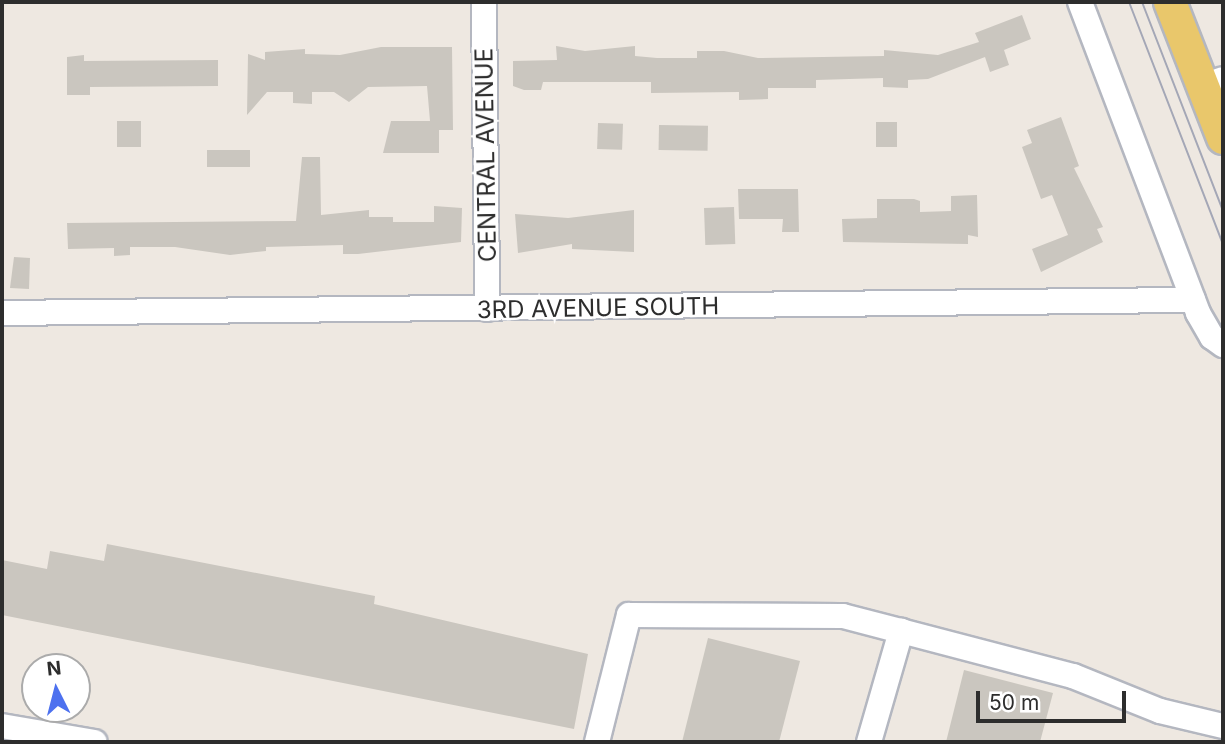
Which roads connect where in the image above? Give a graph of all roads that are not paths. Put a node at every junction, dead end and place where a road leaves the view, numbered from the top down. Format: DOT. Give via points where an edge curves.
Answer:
graph roads {
  1 [pos="484,2"];
  2 [pos="1080,2"];
  3 [pos="1170,2"];
  4 [pos="1213,83"];
  5 [pos="1223,138"];
  6 [pos="1193,300"];
  7 [pos="487,309"];
  8 [pos="2,313"];
  9 [pos="1223,345"];
  10 [pos="901,631"];
  11 [pos="2,726"];
  12 [pos="1223,726"];
  13 [pos="95,742"];
  14 [pos="597,742"];
  15 [pos="870,742"];
  1 -- 7 [label="street, CENTRAL AVENUE"];
  2 -- 6 [label="street"];
  3 -- 4 [label="main road"];
  4 -- 5 [label="main road"];
  6 -- 7 [label="street, 3RD AVENUE SOUTH"];
  6 -- 9 [label="street" via="1208,332"];
  7 -- 8 [label="street, 3RD AVENUE SOUTH"];
  10 -- 12 [label="street" via="1073,676 1160,711"];
  10 -- 14 [label="street" via="843,616 629,615"];
  10 -- 15 [label="street"];
  11 -- 13 [label="street"];
}
